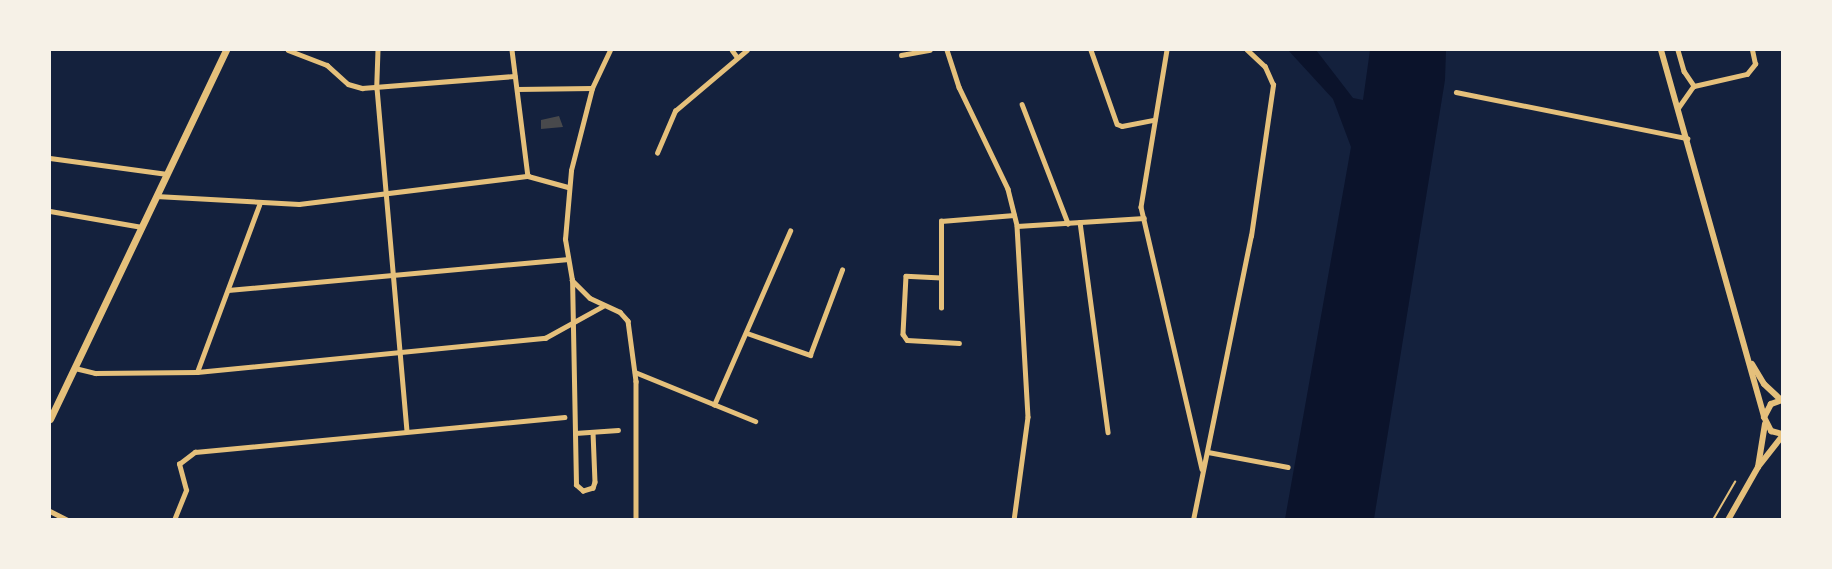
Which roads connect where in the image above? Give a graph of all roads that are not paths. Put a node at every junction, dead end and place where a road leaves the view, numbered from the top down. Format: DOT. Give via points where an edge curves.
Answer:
graph roads {
  1 [pos="226,50"];
  2 [pos="288,50"];
  3 [pos="378,50"];
  4 [pos="512,50"];
  5 [pos="610,50"];
  6 [pos="732,50"];
  7 [pos="747,50"];
  8 [pos="930,50"];
  9 [pos="947,50"];
  10 [pos="1091,50"];
  11 [pos="1167,50"];
  12 [pos="1247,50"];
  13 [pos="1661,50"];
  14 [pos="1678,50"];
  15 [pos="1752,50"];
  16 [pos="901,55"];
  17 [pos="737,57"];
  18 [pos="515,76"];
  19 [pos="1694,86"];
  20 [pos="377,88"];
  21 [pos="517,88"];
  22 [pos="592,88"];
  23 [pos="1455,92"];
  24 [pos="1022,104"];
  25 [pos="1678,109"];
  26 [pos="1154,120"];
  27 [pos="1687,138"];
  28 [pos="657,153"];
  29 [pos="50,158"];
  30 [pos="167,174"];
  31 [pos="528,176"];
  32 [pos="568,187"];
  33 [pos="388,193"];
  34 [pos="156,196"];
  35 [pos="259,205"];
  36 [pos="50,211"];
  37 [pos="1014,214"];
  38 [pos="1144,218"];
  39 [pos="1080,222"];
  40 [pos="1068,223"];
  41 [pos="1017,226"];
  42 [pos="142,227"];
  43 [pos="790,231"];
  44 [pos="566,259"];
  45 [pos="842,270"];
  46 [pos="395,274"];
  47 [pos="941,278"];
  48 [pos="572,280"];
  49 [pos="228,290"];
  50 [pos="603,306"];
  51 [pos="942,308"];
  52 [pos="572,323"];
  53 [pos="747,333"];
  54 [pos="959,343"];
  55 [pos="401,353"];
  56 [pos="1752,364"];
  57 [pos="75,368"];
  58 [pos="197,372"];
  59 [pos="635,372"];
  60 [pos="1782,400"];
  61 [pos="714,405"];
  62 [pos="564,417"];
  63 [pos="50,419"];
  64 [pos="1764,420"];
  65 [pos="755,421"];
  66 [pos="618,430"];
  67 [pos="407,431"];
  68 [pos="575,432"];
  69 [pos="593,432"];
  70 [pos="1108,432"];
  71 [pos="1782,435"];
  72 [pos="1208,452"];
  73 [pos="1288,467"];
  74 [pos="1758,467"];
  75 [pos="1203,471"];
  76 [pos="50,511"];
  77 [pos="68,519"];
  78 [pos="174,519"];
  79 [pos="636,519"];
  80 [pos="1014,519"];
  81 [pos="1193,519"];
  82 [pos="1728,519"];
  1 -- 30 [label="main road"];
  2 -- 20 [label="street" via="327,65 353,87"];
  3 -- 20 [label="street"];
  4 -- 18 [label="street"];
  5 -- 22 [label="street"];
  6 -- 17 [label="street"];
  7 -- 17 [label="street"];
  8 -- 16 [label="street"];
  9 -- 37 [label="street" via="959,87 1008,189"];
  10 -- 26 [label="street" via="1117,124"];
  11 -- 26 [label="street"];
  12 -- 72 [label="street" via="1265,67 1273,85 1251,236"];
  13 -- 25 [label="main road"];
  14 -- 19 [label="street" via="1684,71"];
  15 -- 19 [label="street" via="1755,64 1747,74"];
  17 -- 28 [label="street" via="675,111"];
  18 -- 20 [label="street"];
  18 -- 21 [label="street"];
  19 -- 25 [label="street"];
  20 -- 33 [label="street"];
  21 -- 22 [label="street"];
  21 -- 31 [label="street"];
  22 -- 32 [label="street"];
  23 -- 27 [label="street"];
  24 -- 40 [label="street"];
  25 -- 27 [label="main road"];
  26 -- 38 [label="street" via="1141,202"];
  27 -- 56 [label="main road"];
  29 -- 30 [label="street"];
  30 -- 34 [label="main road"];
  31 -- 32 [label="street"];
  31 -- 33 [label="street"];
  32 -- 44 [label="street"];
  33 -- 35 [label="street"];
  33 -- 46 [label="street"];
  34 -- 35 [label="street"];
  34 -- 42 [label="main road"];
  35 -- 49 [label="street"];
  36 -- 42 [label="street"];
  37 -- 41 [label="street"];
  37 -- 47 [label="street" via="941,220"];
  38 -- 39 [label="street"];
  38 -- 75 [label="street"];
  39 -- 40 [label="street"];
  39 -- 70 [label="street"];
  40 -- 41 [label="street"];
  41 -- 80 [label="street" via="1028,417"];
  42 -- 57 [label="main road"];
  43 -- 53 [label="street"];
  44 -- 46 [label="street"];
  44 -- 48 [label="street"];
  45 -- 53 [label="street" via="810,355"];
  46 -- 49 [label="street"];
  46 -- 55 [label="street"];
  47 -- 51 [label="street"];
  47 -- 54 [label="street" via="906,276 903,334 907,340"];
  48 -- 50 [label="street"];
  48 -- 52 [label="street"];
  49 -- 58 [label="street"];
  50 -- 52 [label="street"];
  50 -- 59 [label="street" via="626,318"];
  52 -- 55 [label="street" via="545,338"];
  52 -- 68 [label="street"];
  53 -- 61 [label="street"];
  55 -- 58 [label="street"];
  55 -- 67 [label="street"];
  56 -- 60 [label="main road"];
  56 -- 64 [label="main road"];
  57 -- 58 [label="street" via="95,373"];
  57 -- 63 [label="main road"];
  59 -- 61 [label="street"];
  59 -- 79 [label="street"];
  60 -- 64 [label="main road" via="1767,407"];
  61 -- 65 [label="street"];
  62 -- 67 [label="street"];
  64 -- 71 [label="main road" via="1771,431"];
  64 -- 74 [label="main road"];
  66 -- 69 [label="street"];
  67 -- 78 [label="street" via="188,454 179,464 186,490"];
  68 -- 69 [label="street"];
  68 -- 69 [label="street" via="576,485 587,491 595,482"];
  71 -- 74 [label="main road"];
  72 -- 73 [label="street"];
  72 -- 75 [label="street"];
  74 -- 82 [label="main road"];
  75 -- 81 [label="street"];
  76 -- 77 [label="street"];
}
